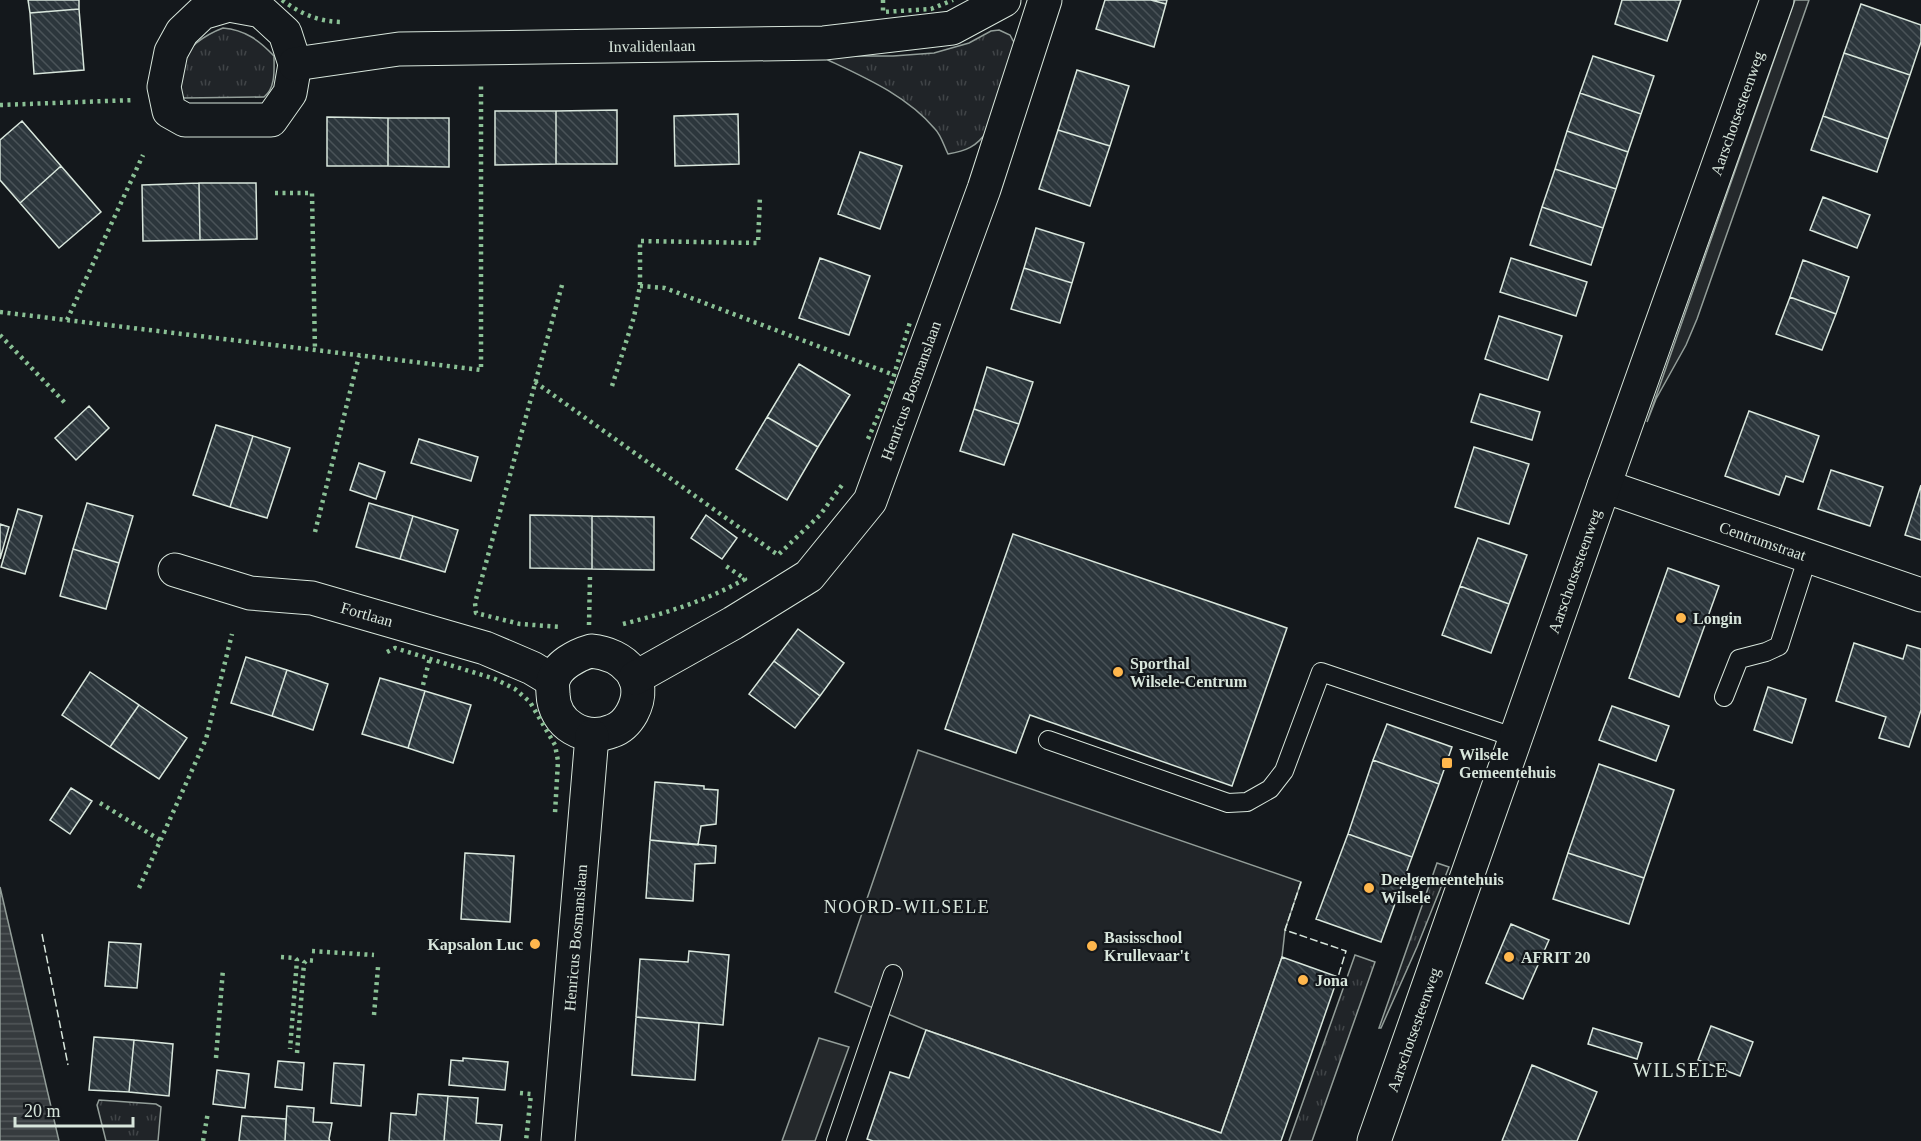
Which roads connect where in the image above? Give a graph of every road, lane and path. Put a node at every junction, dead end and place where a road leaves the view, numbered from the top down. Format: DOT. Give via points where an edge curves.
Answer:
graph roads {
  1 [pos="1004,0"];
  2 [pos="1045,0"];
  3 [pos="1777,0"];
  4 [pos="229,3"];
  5 [pos="295,64"];
  6 [pos="1604,486"];
  7 [pos="1808,556"];
  8 [pos="175,570"];
  9 [pos="1921,595"];
  10 [pos="635,678"];
  11 [pos="552,680"];
  12 [pos="1724,697"];
  13 [pos="592,736"];
  14 [pos="1516,738"];
  15 [pos="1048,740"];
  16 [pos="893,974"];
  17 [pos="558,1141"];
  18 [pos="836,1141"];
  19 [pos="1374,1141"];
  1 -- 5 [label="street, Invalidenlaan" via="952,28 824,43 399,49"];
  2 -- 10 [label="street, Henricus Bosmanslaan" via="984,189 870,501 809,576"];
  3 -- 6 [label="street, Aarschotsesteenweg"];
  4 -- 5 [label="street" via="261,11 285,33"];
  4 -- 5 [label="street" via="202,13 182,32 171,52 166,75 168,111 185,120 271,120 290,93"];
  6 -- 7 [label="street, Centrumstraat"];
  6 -- 14 [label="street, Aarschotsesteenweg"];
  7 -- 9 [label="street, Centrumstraat"];
  7 -- 12 [label="lane" via="1779,646 1738,659"];
  8 -- 11 [label="street, Fortlaan" via="250,593 312,598 485,648"];
  10 -- 11 [label="street" via="618,657 591,651 566,663"];
  10 -- 13 [label="street" via="636,706 629,718 619,728"];
  11 -- 13 [label="street" via="558,714 567,725"];
  13 -- 17 [label="street, Henricus Bosmanslaan"];
  14 -- 15 [label="lane" via="1321,672 1284,771 1270,789 1247,802 1228,803"];
  14 -- 19 [label="street, Aarschotsesteenweg"];
  16 -- 18 [label="lane"];
}
